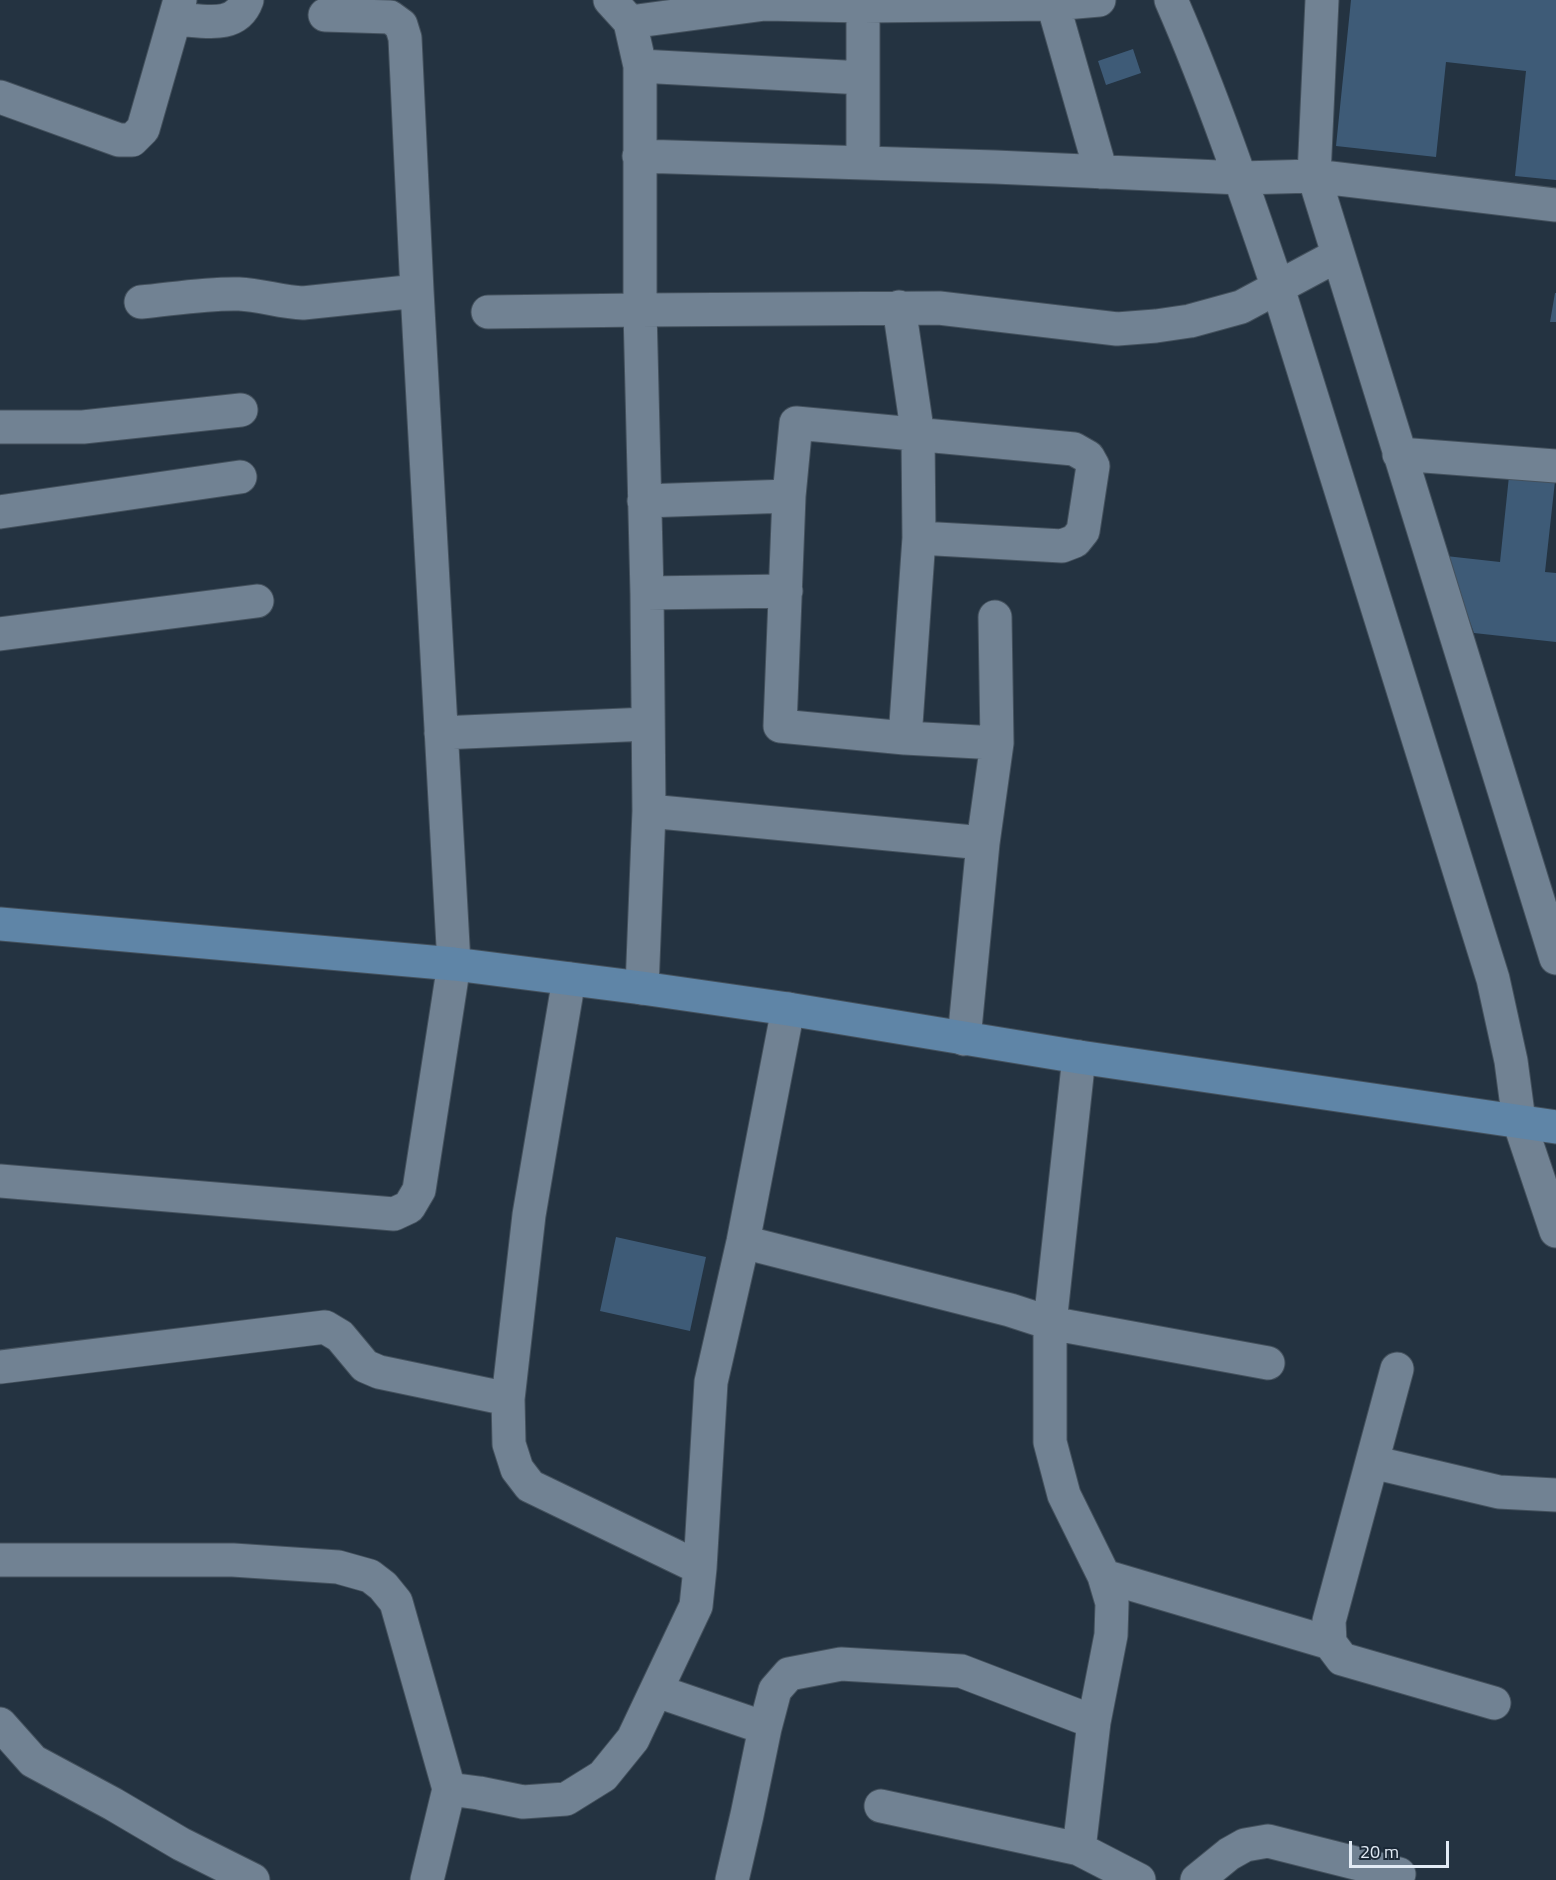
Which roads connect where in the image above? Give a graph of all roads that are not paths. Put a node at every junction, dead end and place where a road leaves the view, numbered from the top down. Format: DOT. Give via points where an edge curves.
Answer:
graph roads {
  1 [pos="247,0"];
  2 [pos="1099,0"];
  3 [pos="1171,0"];
  4 [pos="1322,0"];
  5 [pos="765,2"];
  6 [pos="1053,4"];
  7 [pos="862,6"];
  8 [pos="177,10"];
  9 [pos="620,11"];
  10 [pos="325,15"];
  11 [pos="640,66"];
  12 [pos="863,78"];
  13 [pos="0,97"];
  14 [pos="639,156"];
  15 [pos="863,163"];
  16 [pos="1101,172"];
  17 [pos="1314,176"];
  18 [pos="1241,178"];
  19 [pos="1556,205"];
  20 [pos="1338,255"];
  21 [pos="1278,288"];
  22 [pos="417,291"];
  23 [pos="141,302"];
  24 [pos="899,308"];
  25 [pos="640,310"];
  26 [pos="488,312"];
  27 [pos="241,410"];
  28 [pos="0,427"];
  29 [pos="918,436"];
  30 [pos="1399,454"];
  31 [pos="1556,466"];
  32 [pos="240,477"];
  33 [pos="789,496"];
  34 [pos="644,501"];
  35 [pos="0,512"];
  36 [pos="919,538"];
  37 [pos="786,591"];
  38 [pos="647,593"];
  39 [pos="257,601"];
  40 [pos="995,617"];
  41 [pos="0,634"];
  42 [pos="648,724"];
  43 [pos="441,734"];
  44 [pos="905,738"];
  45 [pos="997,743"];
  46 [pos="649,811"];
  47 [pos="983,843"];
  48 [pos="0,924"];
  49 [pos="1556,958"];
  50 [pos="454,964"];
  51 [pos="569,980"];
  52 [pos="642,988"];
  53 [pos="788,1009"];
  54 [pos="964,1039"];
  55 [pos="1079,1057"];
  56 [pos="1519,1121"];
  57 [pos="1556,1127"];
  58 [pos="0,1181"];
  59 [pos="1556,1231"];
  60 [pos="743,1242"];
  61 [pos="1050,1323"];
  62 [pos="1268,1364"];
  63 [pos="0,1367"];
  64 [pos="1397,1370"];
  65 [pos="508,1399"];
  66 [pos="1372,1462"];
  67 [pos="1556,1495"];
  68 [pos="0,1560"];
  69 [pos="700,1568"];
  70 [pos="1104,1576"];
  71 [pos="1330,1643"];
  72 [pos="657,1691"];
  73 [pos="1494,1703"];
  74 [pos="1094,1722"];
  75 [pos="0,1724"];
  76 [pos="765,1728"];
  77 [pos="449,1789"];
  78 [pos="881,1806"];
  79 [pos="1079,1849"];
  80 [pos="1399,1874"];
  81 [pos="252,1880"];
  82 [pos="427,1880"];
  83 [pos="732,1880"];
  84 [pos="1139,1880"];
  85 [pos="1197,1880"];
  1 -- 8 [label="street" via="239,15 226,22"];
  2 -- 6 [label="street"];
  3 -- 18 [label="street"];
  4 -- 17 [label="street"];
  5 -- 7 [label="street"];
  5 -- 9 [label="street"];
  6 -- 7 [label="street"];
  6 -- 16 [label="street"];
  7 -- 12 [label="street"];
  8 -- 13 [label="street" via="143,129 132,140 119,140"];
  9 -- 11 [label="street"];
  10 -- 22 [label="street" via="390,16 401,25 405,38"];
  11 -- 12 [label="street"];
  11 -- 14 [label="street"];
  12 -- 15 [label="street"];
  14 -- 15 [label="street"];
  14 -- 25 [label="street"];
  15 -- 16 [label="street"];
  16 -- 18 [label="street"];
  17 -- 18 [label="street"];
  17 -- 19 [label="street"];
  17 -- 20 [label="street"];
  18 -- 21 [label="street"];
  20 -- 21 [label="street"];
  20 -- 30 [label="street"];
  21 -- 24 [label="street" via="1241,307 1190,321 1117,329 939,308"];
  21 -- 56 [label="street" via="1493,979"];
  22 -- 23 [label="street" via="303,303 237,294"];
  22 -- 43 [label="street"];
  24 -- 25 [label="street"];
  24 -- 29 [label="street"];
  25 -- 26 [label="street"];
  25 -- 34 [label="street"];
  27 -- 28 [label="street" via="83,426"];
  29 -- 33 [label="street" via="796,423"];
  29 -- 36 [label="street"];
  29 -- 36 [label="street" via="1074,449 1088,457 1092,466 1083,531 1075,541 1062,546"];
  30 -- 31 [label="street"];
  30 -- 49 [label="street"];
  32 -- 35 [label="street"];
  33 -- 34 [label="street"];
  33 -- 37 [label="street"];
  34 -- 38 [label="street"];
  36 -- 44 [label="street"];
  37 -- 38 [label="street"];
  37 -- 44 [label="street" via="780,726"];
  38 -- 42 [label="street"];
  39 -- 41 [label="street"];
  40 -- 45 [label="street"];
  42 -- 43 [label="street"];
  42 -- 46 [label="street"];
  43 -- 50 [label="street"];
  44 -- 45 [label="street"];
  45 -- 47 [label="street"];
  46 -- 47 [label="street"];
  46 -- 52 [label="street"];
  47 -- 54 [label="street"];
  48 -- 50 [label="main road"];
  50 -- 51 [label="main road"];
  50 -- 58 [label="street" via="419,1190 409,1207 394,1214"];
  51 -- 52 [label="main road"];
  51 -- 65 [label="street" via="529,1215"];
  52 -- 53 [label="main road"];
  53 -- 54 [label="main road"];
  53 -- 60 [label="street"];
  54 -- 55 [label="main road"];
  55 -- 56 [label="main road"];
  55 -- 61 [label="street"];
  56 -- 57 [label="main road"];
  56 -- 59 [label="street"];
  60 -- 61 [label="street"];
  60 -- 69 [label="street" via="711,1382"];
  61 -- 62 [label="street"];
  61 -- 70 [label="street" via="1050,1442 1064,1495"];
  63 -- 65 [label="street" via="325,1327 340,1336 365,1366 379,1372"];
  64 -- 66 [label="street"];
  65 -- 69 [label="street" via="509,1444 517,1470 530,1486"];
  66 -- 67 [label="street" via="1499,1492"];
  66 -- 71 [label="street" via="1329,1621"];
  68 -- 77 [label="street" via="233,1560 338,1567 370,1576 396,1602"];
  69 -- 72 [label="street" via="696,1606"];
  70 -- 71 [label="street"];
  70 -- 74 [label="street" via="1112,1603 1111,1635"];
  71 -- 73 [label="street" via="1342,1659"];
  72 -- 76 [label="street"];
  72 -- 77 [label="street" via="633,1738 603,1776 566,1799 523,1802"];
  74 -- 76 [label="street" via="961,1671 841,1664 789,1674 775,1690"];
  74 -- 79 [label="street"];
  75 -- 81 [label="street" via="33,1761"];
  76 -- 83 [label="street"];
  77 -- 82 [label="street"];
  78 -- 79 [label="street"];
  79 -- 84 [label="street"];
  80 -- 85 [label="street" via="1268,1841 1245,1845"];
}
